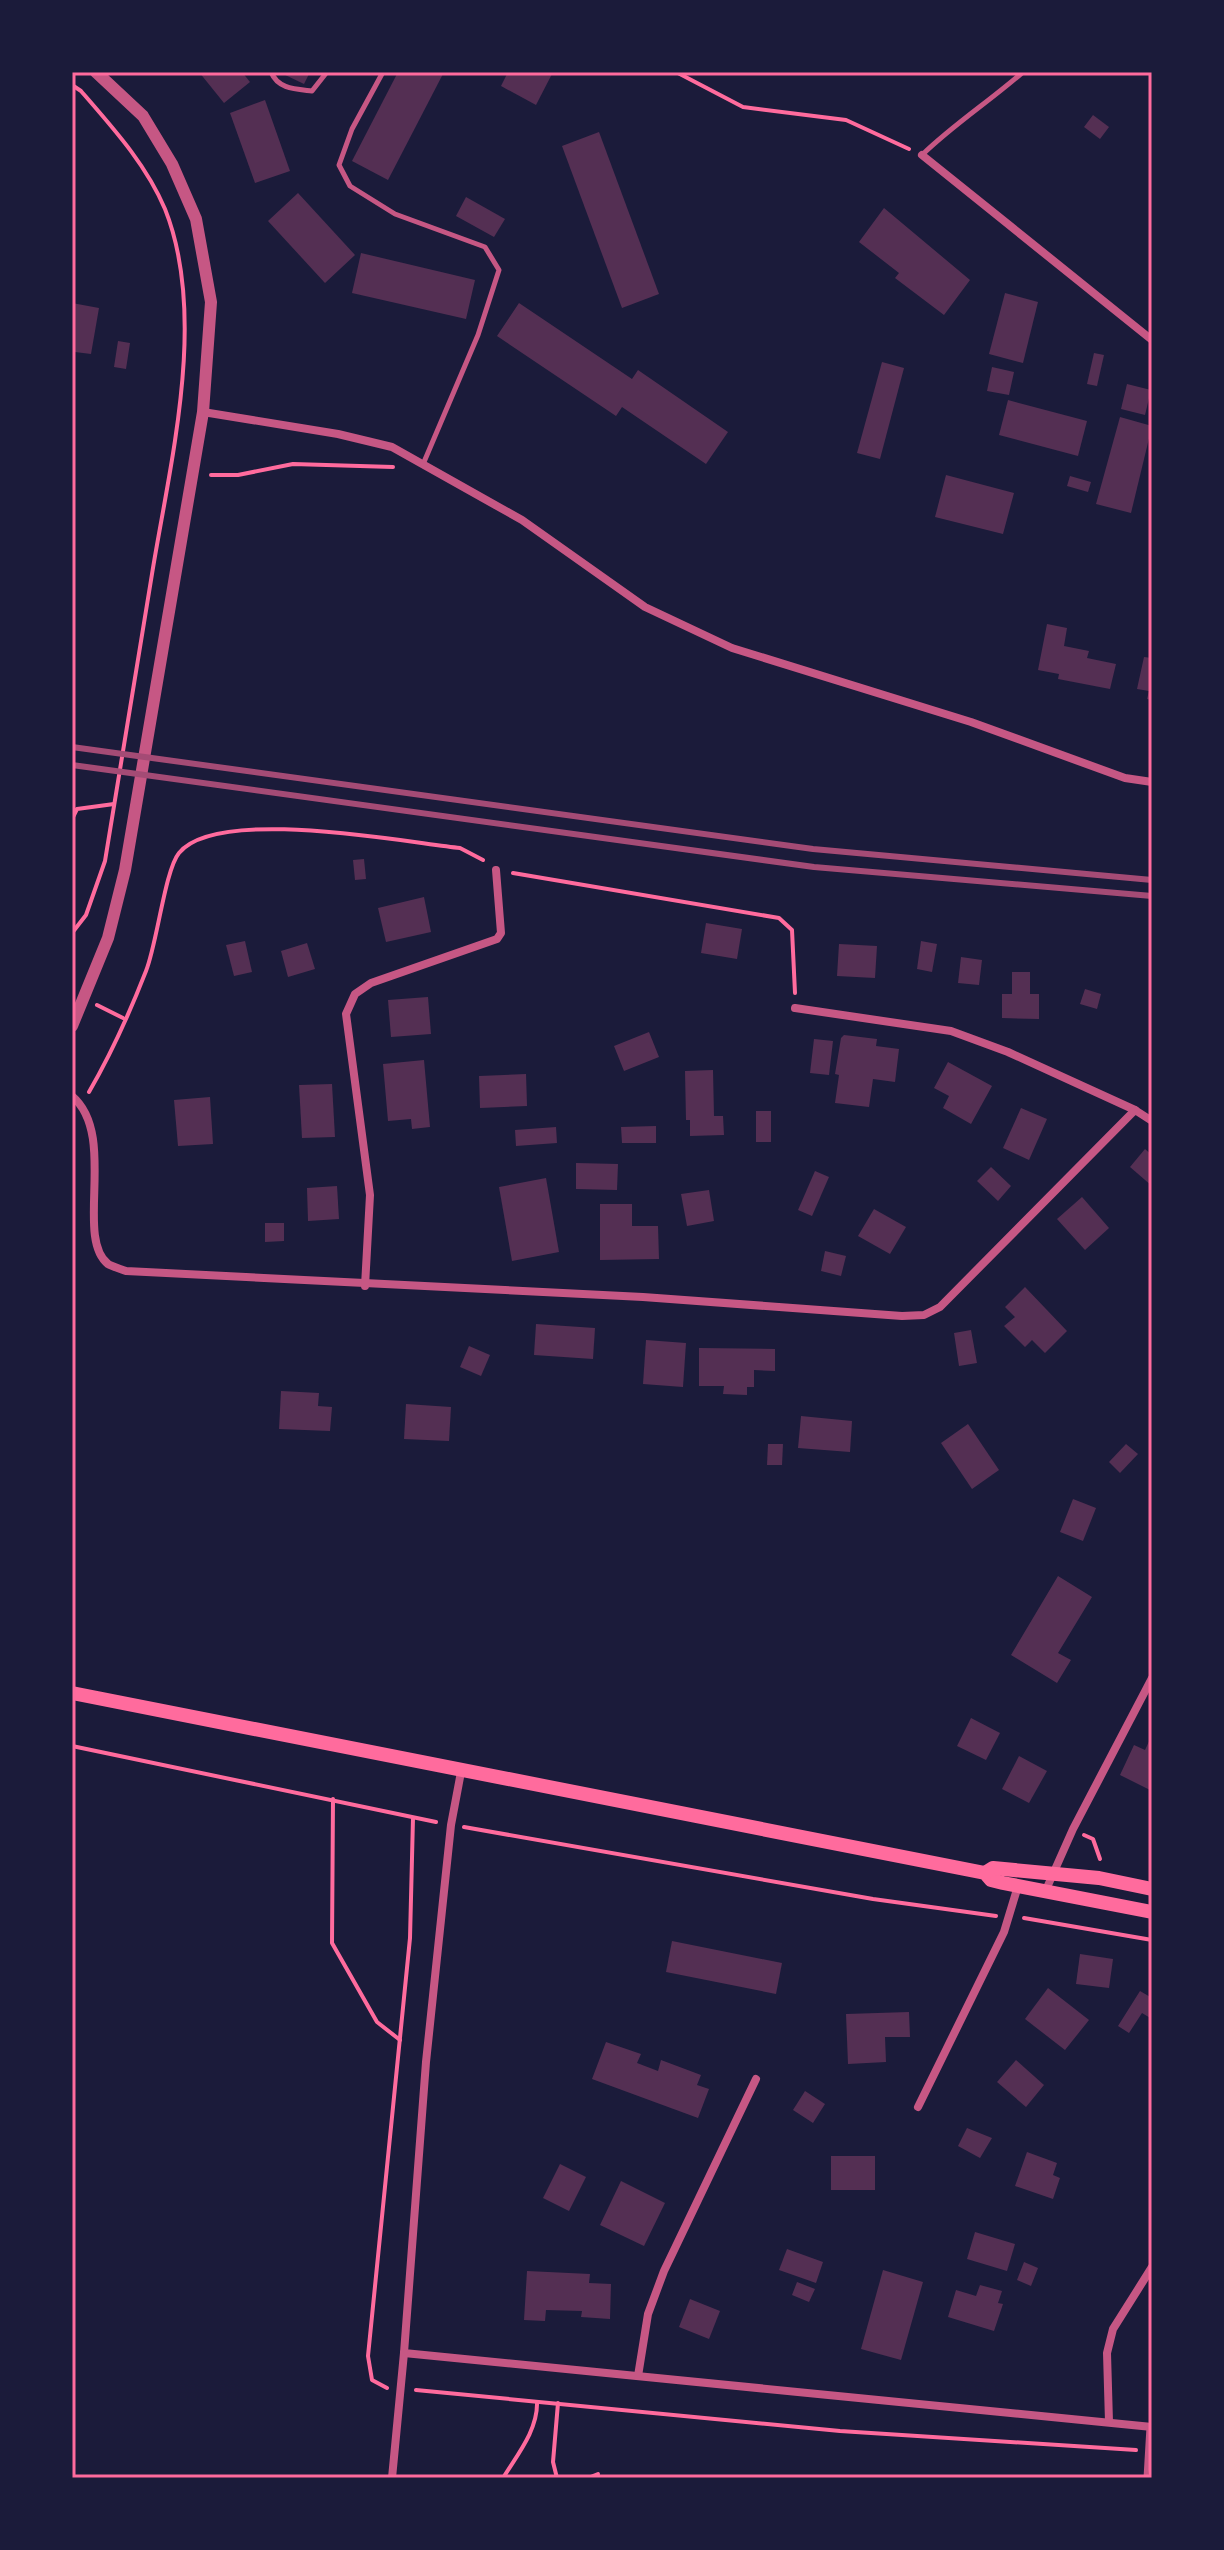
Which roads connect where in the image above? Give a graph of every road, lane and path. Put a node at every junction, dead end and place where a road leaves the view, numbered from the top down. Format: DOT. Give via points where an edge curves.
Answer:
graph roads {
  1 [pos="96,72"];
  2 [pos="271,72"];
  3 [pos="327,72"];
  4 [pos="383,72"];
  5 [pos="676,72"];
  6 [pos="1023,72"];
  7 [pos="72,85"];
  8 [pos="922,155"];
  9 [pos="1152,340"];
  10 [pos="203,412"];
  11 [pos="424,462"];
  12 [pos="168,473"];
  13 [pos="191,475"];
  14 [pos="1152,782"];
  15 [pos="114,804"];
  16 [pos="72,819"];
  17 [pos="496,870"];
  18 [pos="72,933"];
  19 [pos="795,1008"];
  20 [pos="72,1026"];
  21 [pos="72,1096"];
  22 [pos="82,1105"];
  23 [pos="1135,1110"];
  24 [pos="1152,1121"];
  25 [pos="365,1286"];
  26 [pos="1152,1678"];
  27 [pos="72,1693"];
  28 [pos="72,1746"];
  29 [pos="461,1772"];
  30 [pos="333,1799"];
  31 [pos="413,1818"];
  32 [pos="451,1825"];
  33 [pos="985,1873"];
  34 [pos="1053,1873"];
  35 [pos="1018,1886"];
  36 [pos="1152,1889"];
  37 [pos="1044,1893"];
  38 [pos="1152,1912"];
  39 [pos="1008,1918"];
  40 [pos="1152,1940"];
  41 [pos="400,2040"];
  42 [pos="756,2079"];
  43 [pos="918,2107"];
  44 [pos="1152,2267"];
  45 [pos="404,2353"];
  46 [pos="638,2376"];
  47 [pos="400,2389"];
  48 [pos="537,2401"];
  49 [pos="558,2403"];
  50 [pos="1109,2422"];
  51 [pos="1150,2427"];
  52 [pos="1148,2451"];
  53 [pos="598,2474"];
  54 [pos="392,2478"];
  55 [pos="503,2478"];
  56 [pos="557,2478"];
  57 [pos="588,2478"];
  58 [pos="1146,2478"];
  1 -- 10 [label="street" via="143,116 196,219 211,302"];
  2 -- 3 [label="lane" via="286,87 312,91"];
  4 -- 11 [label="lane" via="339,165 350,186 395,214 485,247 499,270 478,335"];
  5 -- 8 [label="path" via="743,107 846,120"];
  6 -- 8 [label="lane"];
  7 -- 12 [label="path" via="138,158 165,210 181,269 185,348"];
  8 -- 9 [label="street"];
  10 -- 11 [label="street" via="338,434 392,447"];
  10 -- 13 [label="street"];
  11 -- 13 [label="path" via="384,468 293,464 238,475"];
  11 -- 14 [label="street" via="522,520 645,607 732,648 971,722 1125,778"];
  12 -- 13 [label="path"];
  12 -- 15 [label="path"];
  13 -- 20 [label="street" via="125,870 108,938"];
  15 -- 16 [label="path" via="77,809"];
  15 -- 18 [label="path" via="105,861 86,915"];
  17 -- 19 [label="path" via="779,918 792,930"];
  17 -- 22 [label="path" via="460,848 280,828 240,829 188,846 171,867 147,970"];
  17 -- 25 [label="street" via="501,933 497,939 371,983 355,994 346,1014 370,1195"];
  19 -- 23 [label="street" via="951,1031"];
  21 -- 22 [label="street"];
  22 -- 25 [label="street" via="93,1130 97,1247 108,1264 126,1271"];
  23 -- 24 [label="street"];
  23 -- 25 [label="street" via="940,1307 924,1315"];
  26 -- 34 [label="street"];
  27 -- 29 [label="main road"];
  28 -- 30 [label="path"];
  29 -- 32 [label="street"];
  29 -- 33 [label="main road"];
  30 -- 31 [label="path"];
  30 -- 41 [label="path" via="332,1943 377,2022"];
  31 -- 32 [label="path"];
  31 -- 41 [label="path" via="410,1938"];
  32 -- 39 [label="path"];
  32 -- 45 [label="street"];
  33 -- 34 [label="main road" via="993,1868"];
  33 -- 35 [label="main road" via="991,1880"];
  34 -- 36 [label="main road"];
  34 -- 37 [label="street"];
  35 -- 37 [label="main road"];
  35 -- 39 [label="street"];
  37 -- 38 [label="main road"];
  39 -- 40 [label="path"];
  39 -- 43 [label="street"];
  41 -- 47 [label="path" via="368,2356 372,2380"];
  42 -- 46 [label="street" via="664,2271 648,2314"];
  44 -- 50 [label="street" via="1113,2329 1107,2353"];
  45 -- 46 [label="street"];
  45 -- 47 [label="street"];
  46 -- 50 [label="street"];
  47 -- 48 [label="path"];
  47 -- 54 [label="street"];
  48 -- 49 [label="path"];
  48 -- 55 [label="path" via="531,2432"];
  49 -- 52 [label="path" via="840,2431"];
  49 -- 56 [label="path" via="553,2462"];
  50 -- 51 [label="street"];
  51 -- 52 [label="lane"];
  52 -- 58 [label="lane"];
  53 -- 57 [label="path"];
}
